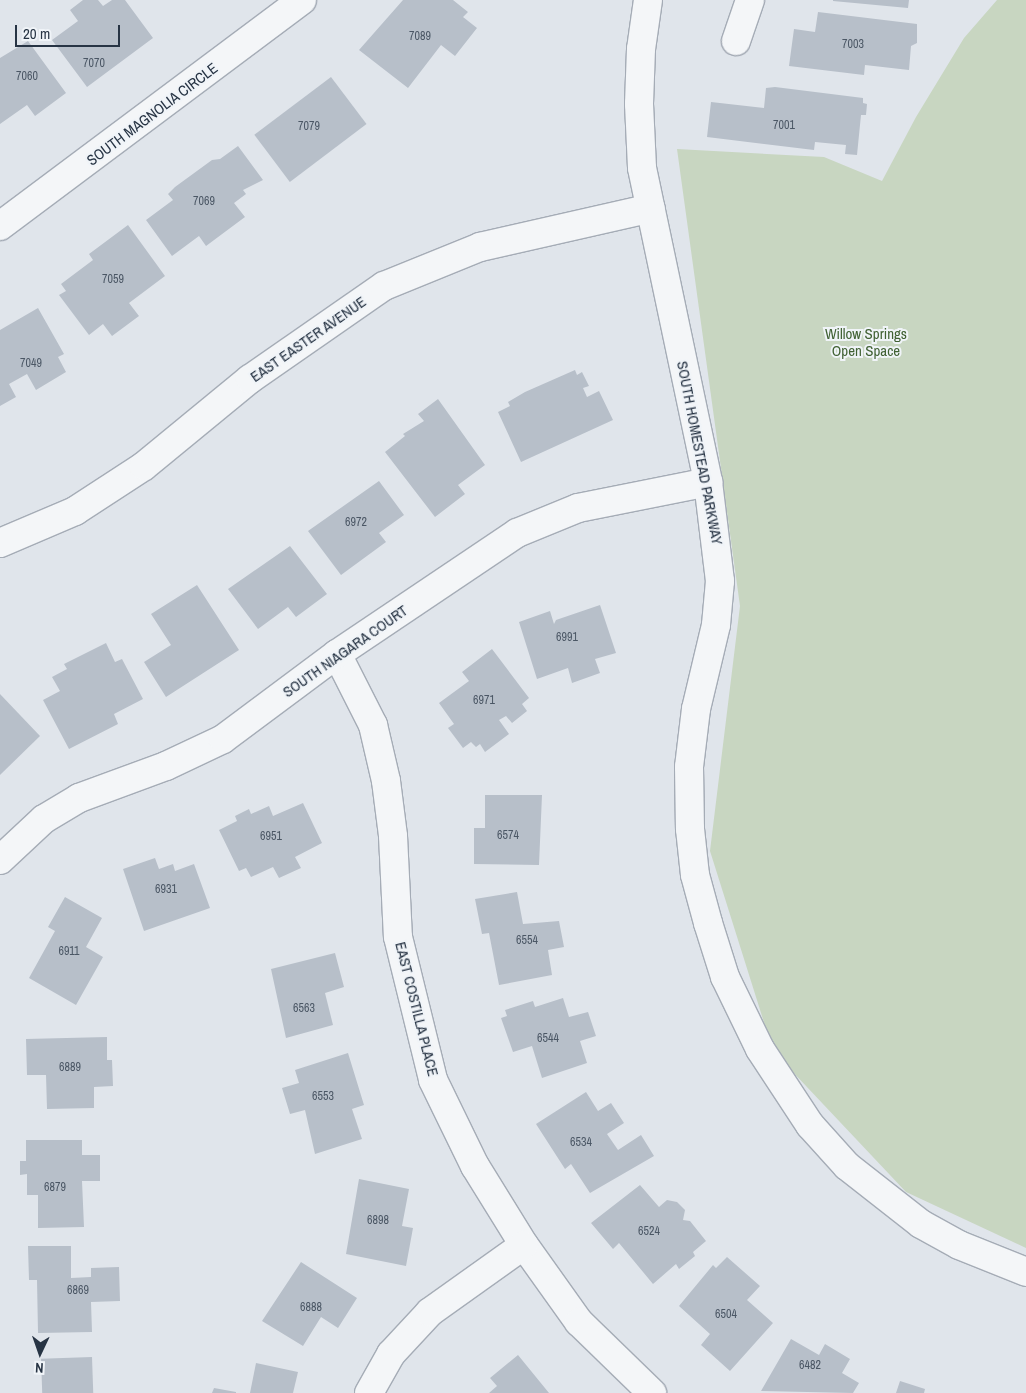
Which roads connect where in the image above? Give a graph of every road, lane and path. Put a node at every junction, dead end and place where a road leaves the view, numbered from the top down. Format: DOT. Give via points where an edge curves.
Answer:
graph roads {
  1 [pos="302,0"];
  2 [pos="648,0"];
  3 [pos="750,0"];
  4 [pos="736,41"];
  5 [pos="651,208"];
  6 [pos="0,226"];
  7 [pos="708,482"];
  8 [pos="0,543"];
  9 [pos="337,654"];
  10 [pos="0,860"];
  11 [pos="524,1245"];
  12 [pos="1026,1272"];
  13 [pos="369,1393"];
  14 [pos="652,1393"];
  1 -- 6 [label="street, SOUTH MAGNOLIA CIRCLE"];
  2 -- 5 [label="street, SOUTH HOMESTEAD PARKWAY" via="641,49 639,104 642,168"];
  3 -- 4 [label="street"];
  5 -- 7 [label="street, SOUTH HOMESTEAD PARKWAY"];
  5 -- 8 [label="street, EAST EASTER AVENUE" via="480,247 384,286 250,379 144,466 75,511"];
  7 -- 9 [label="street, SOUTH NIAGARA COURT" via="578,508 517,533"];
  7 -- 12 [label="street, SOUTH HOMESTEAD PARKWAY" via="720,580 716,625 696,709 689,767 690,829 695,875 725,977 781,1085 810,1125 847,1166 922,1224 959,1245"];
  9 -- 10 [label="street, SOUTH NIAGARA COURT" via="223,739 166,766 79,798 44,819"];
  9 -- 11 [label="street, EAST COSTILLA PLACE" via="373,725 393,836 398,937 433,1080 475,1166"];
  11 -- 13 [label="street" via="430,1312 391,1354"];
  11 -- 14 [label="street, EAST COSTILLA PLACE" via="579,1322"];
}
